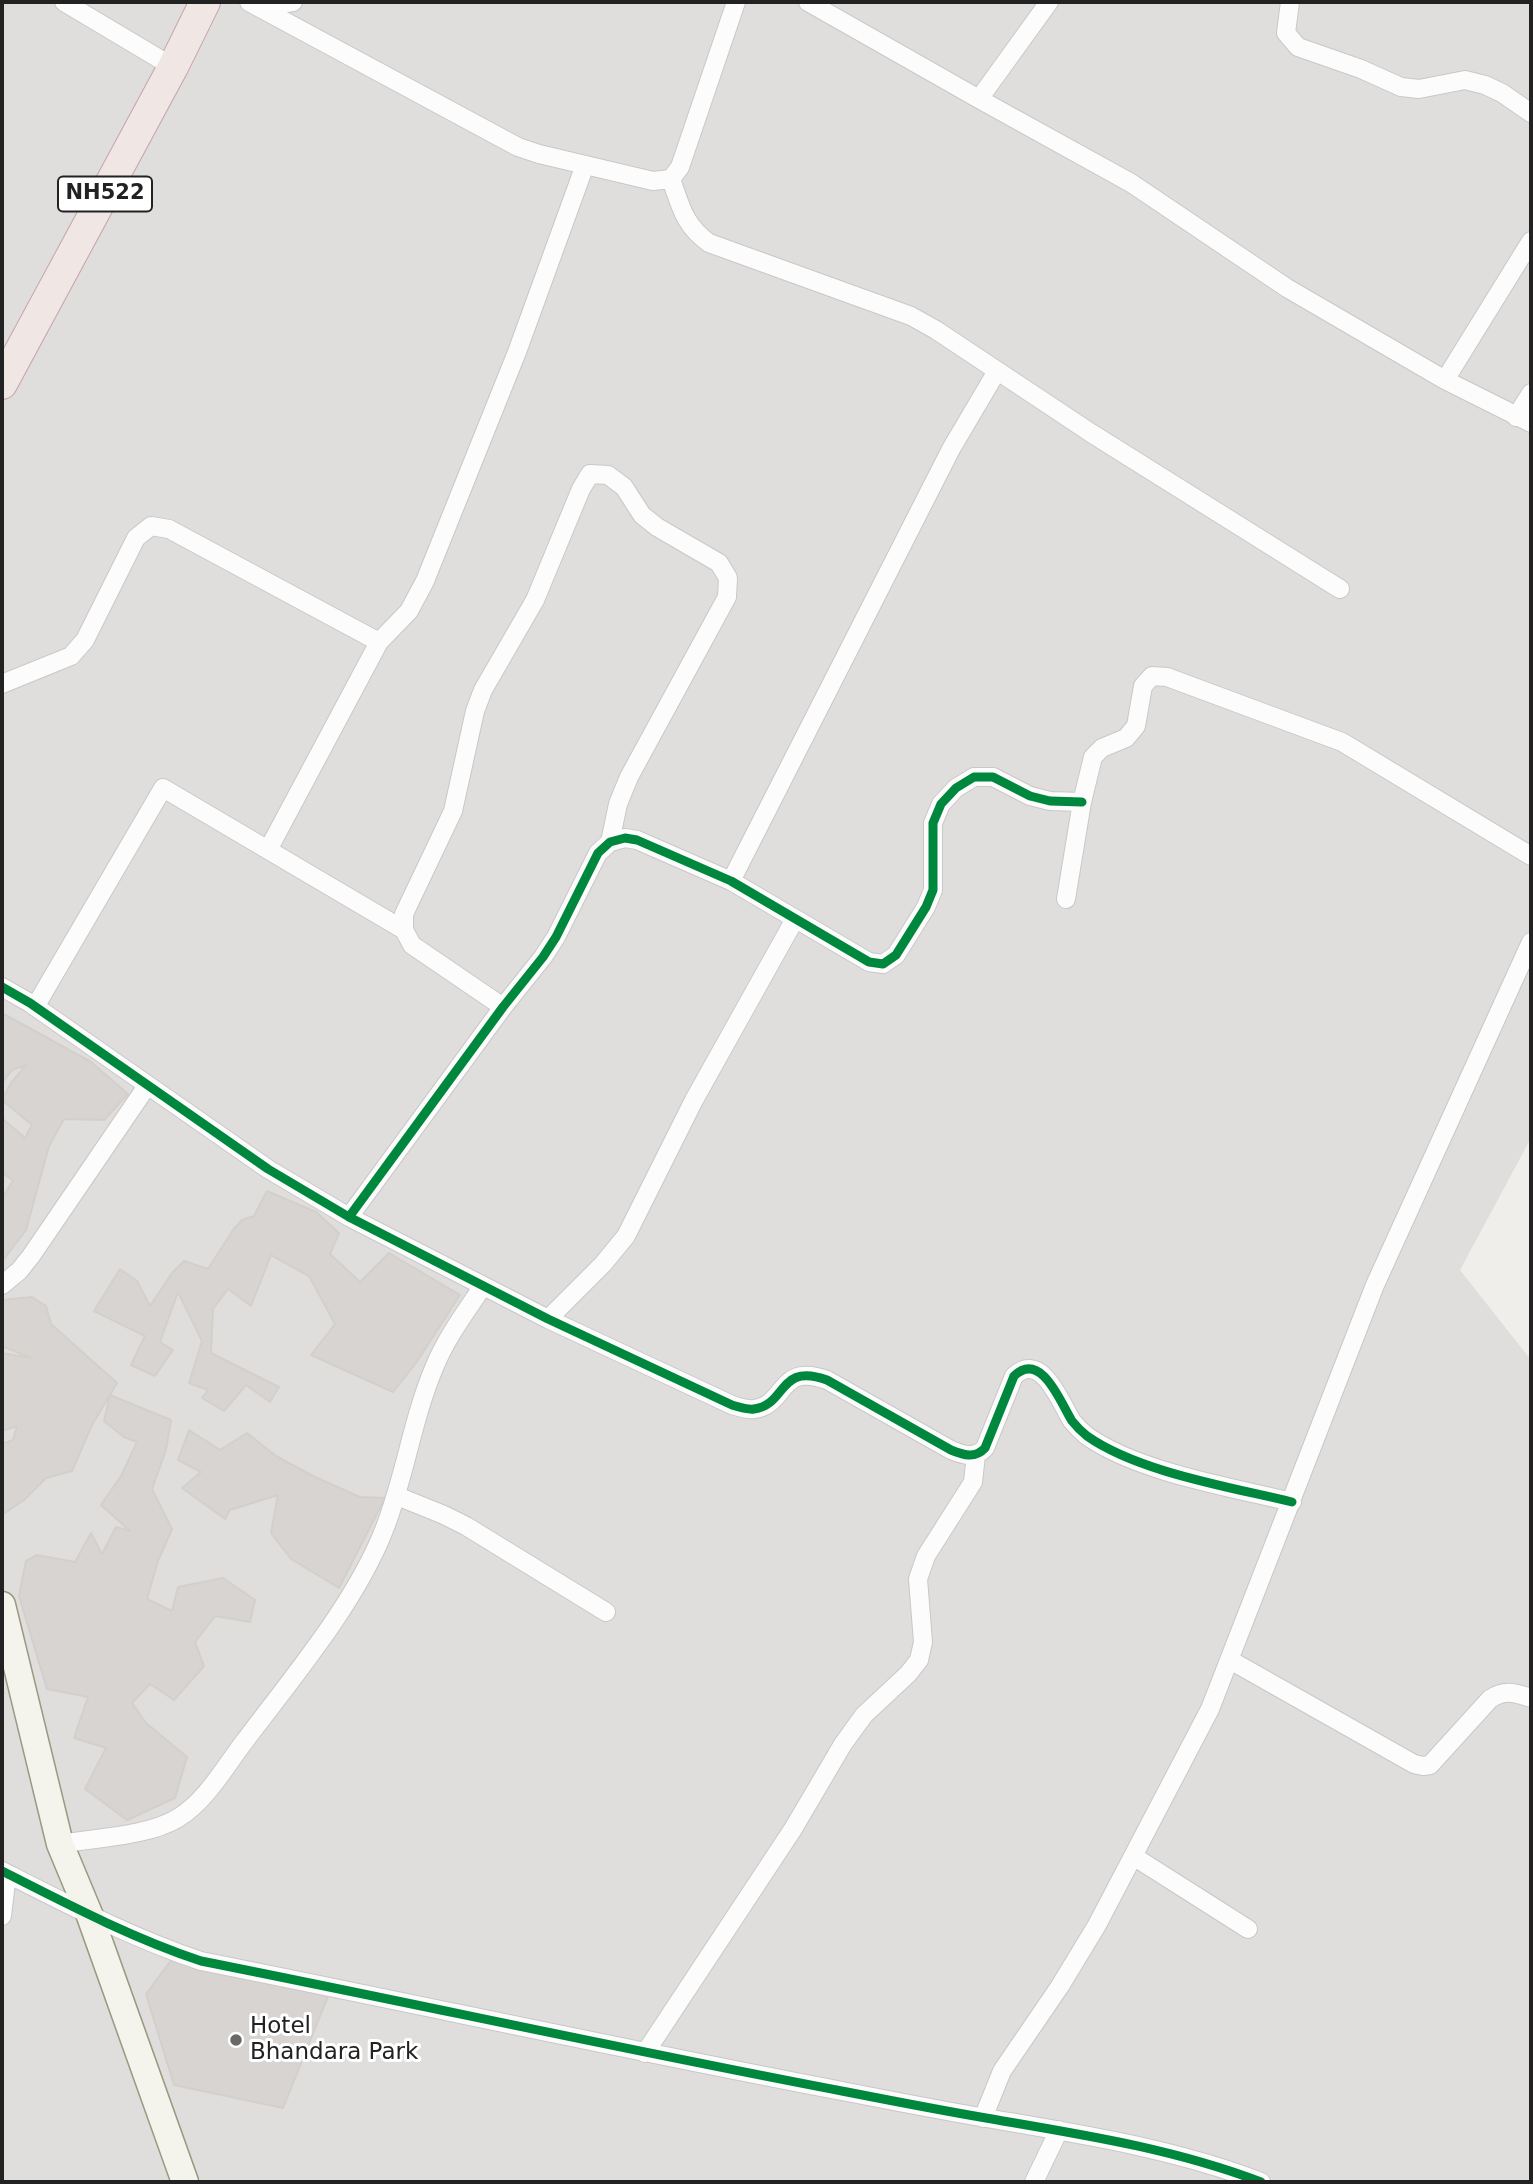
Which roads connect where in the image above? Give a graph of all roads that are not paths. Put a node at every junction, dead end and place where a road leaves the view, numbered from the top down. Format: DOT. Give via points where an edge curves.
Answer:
graph roads {
  1 [pos="64,2"];
  2 [pos="205,2"];
  3 [pos="293,2"];
  4 [pos="736,2"];
  5 [pos="808,2"];
  6 [pos="1049,2"];
  7 [pos="1290,2"];
  8 [pos="254,4"];
  9 [pos="173,67"];
  10 [pos="979,99"];
  11 [pos="1531,113"];
  12 [pos="585,165"];
  13 [pos="671,179"];
  14 [pos="1531,241"];
  15 [pos="998,371"];
  16 [pos="1444,380"];
  17 [pos="2,384"];
  18 [pos="1531,393"];
  19 [pos="1524,420"];
  20 [pos="1340,589"];
  21 [pos="379,642"];
  22 [pos="2,684"];
  23 [pos="1082,802"];
  24 [pos="610,842"];
  25 [pos="268,850"];
  26 [pos="1531,856"];
  27 [pos="731,881"];
  28 [pos="1066,899"];
  29 [pos="795,919"];
  30 [pos="404,930"];
  31 [pos="1531,942"];
  32 [pos="2,987"];
  33 [pos="35,1007"];
  34 [pos="503,1007"];
  35 [pos="147,1086"];
  36 [pos="349,1217"];
  37 [pos="2,1285"];
  38 [pos="483,1286"];
  39 [pos="548,1319"];
  40 [pos="976,1455"];
  41 [pos="397,1496"];
  42 [pos="1292,1502"];
  43 [pos="2,1605"];
  44 [pos="606,1612"];
  45 [pos="1230,1660"];
  46 [pos="1531,1698"];
  47 [pos="60,1844"];
  48 [pos="1133,1856"];
  49 [pos="4,1873"];
  50 [pos="2,1916"];
  51 [pos="90,1916"];
  52 [pos="1248,1929"];
  53 [pos="645,2053"];
  54 [pos="983,2118"];
  55 [pos="1059,2130"];
  56 [pos="185,2182"];
  57 [pos="1034,2182"];
  58 [pos="1261,2182"];
  1 -- 9 [label="street"];
  2 -- 9 [label="highway, NH522"];
  3 -- 8 [label="street"];
  4 -- 13 [label="street" via="680,167"];
  5 -- 10 [label="street"];
  6 -- 10 [label="street"];
  7 -- 11 [label="street" via="1286,33 1298,47 1401,87 1419,89 1465,80 1485,85"];
  8 -- 12 [label="street" via="518,147"];
  9 -- 17 [label="highway, NH522"];
  10 -- 16 [label="street" via="1131,183 1287,288"];
  12 -- 13 [label="street" via="653,181"];
  12 -- 21 [label="street" via="517,352 425,581 409,611"];
  13 -- 15 [label="street" via="685,218 709,243 911,316"];
  14 -- 16 [label="street"];
  15 -- 20 [label="street"];
  15 -- 27 [label="street" via="951,449"];
  16 -- 19 [label="street"];
  18 -- 19 [label="street"];
  21 -- 22 [label="street" via="169,529 151,526 136,538 86,640 71,656"];
  21 -- 25 [label="street"];
  23 -- 26 [label="street" via="1093,757 1126,738 1136,726 1143,686 1152,676 1167,677 1342,742"];
  23 -- 28 [label="street"];
  23 -- 29 [label="street" via="1030,796 993,777 974,777 956,788 941,804 933,823 933,890 926,907 896,954 883,964 869,962"];
  24 -- 27 [label="street" via="637,840"];
  24 -- 30 [label="street" via="628,777 727,597 728,578 719,564 642,515 624,487 608,475 590,474 535,600 483,690 453,811 404,914"];
  24 -- 34 [label="street" via="598,853 550,947"];
  25 -- 30 [label="street"];
  25 -- 33 [label="street" via="163,788"];
  27 -- 29 [label="street"];
  29 -- 39 [label="street" via="694,1100 626,1236"];
  30 -- 34 [label="street" via="412,945"];
  31 -- 42 [label="street" via="1375,1285"];
  32 -- 33 [label="street"];
  33 -- 35 [label="street"];
  34 -- 36 [label="street"];
  35 -- 36 [label="street" via="268,1169"];
  35 -- 37 [label="street" via="31,1256"];
  36 -- 38 [label="street"];
  38 -- 39 [label="street"];
  38 -- 41 [label="street" via="433,1369"];
  39 -- 40 [label="street" via="744,1408 765,1405 797,1376 817,1376 951,1450"];
  40 -- 42 [label="street" via="985,1448 1014,1376 1032,1370 1052,1384 1083,1433 1105,1447 1170,1472"];
  40 -- 53 [label="street" via="973,1482 921,1567 918,1589 923,1642 919,1660 864,1715 843,1744 793,1829"];
  41 -- 44 [label="street" via="466,1526"];
  41 -- 47 [label="street" via="369,1564 349,1597 310,1655 191,1808 157,1828"];
  42 -- 45 [label="street"];
  43 -- 47 [label="main road"];
  45 -- 46 [label="street" via="1423,1766 1430,1765 1496,1695"];
  45 -- 48 [label="street" via="1210,1709"];
  47 -- 51 [label="main road"];
  48 -- 52 [label="street"];
  48 -- 54 [label="street" via="1060,1986 1002,2071"];
  49 -- 50 [label="street"];
  49 -- 51 [label="street"];
  51 -- 53 [label="street" via="201,1961"];
  51 -- 56 [label="main road"];
  53 -- 54 [label="street"];
  54 -- 55 [label="street"];
  55 -- 57 [label="street"];
  55 -- 58 [label="street" via="1147,2147"];
}
